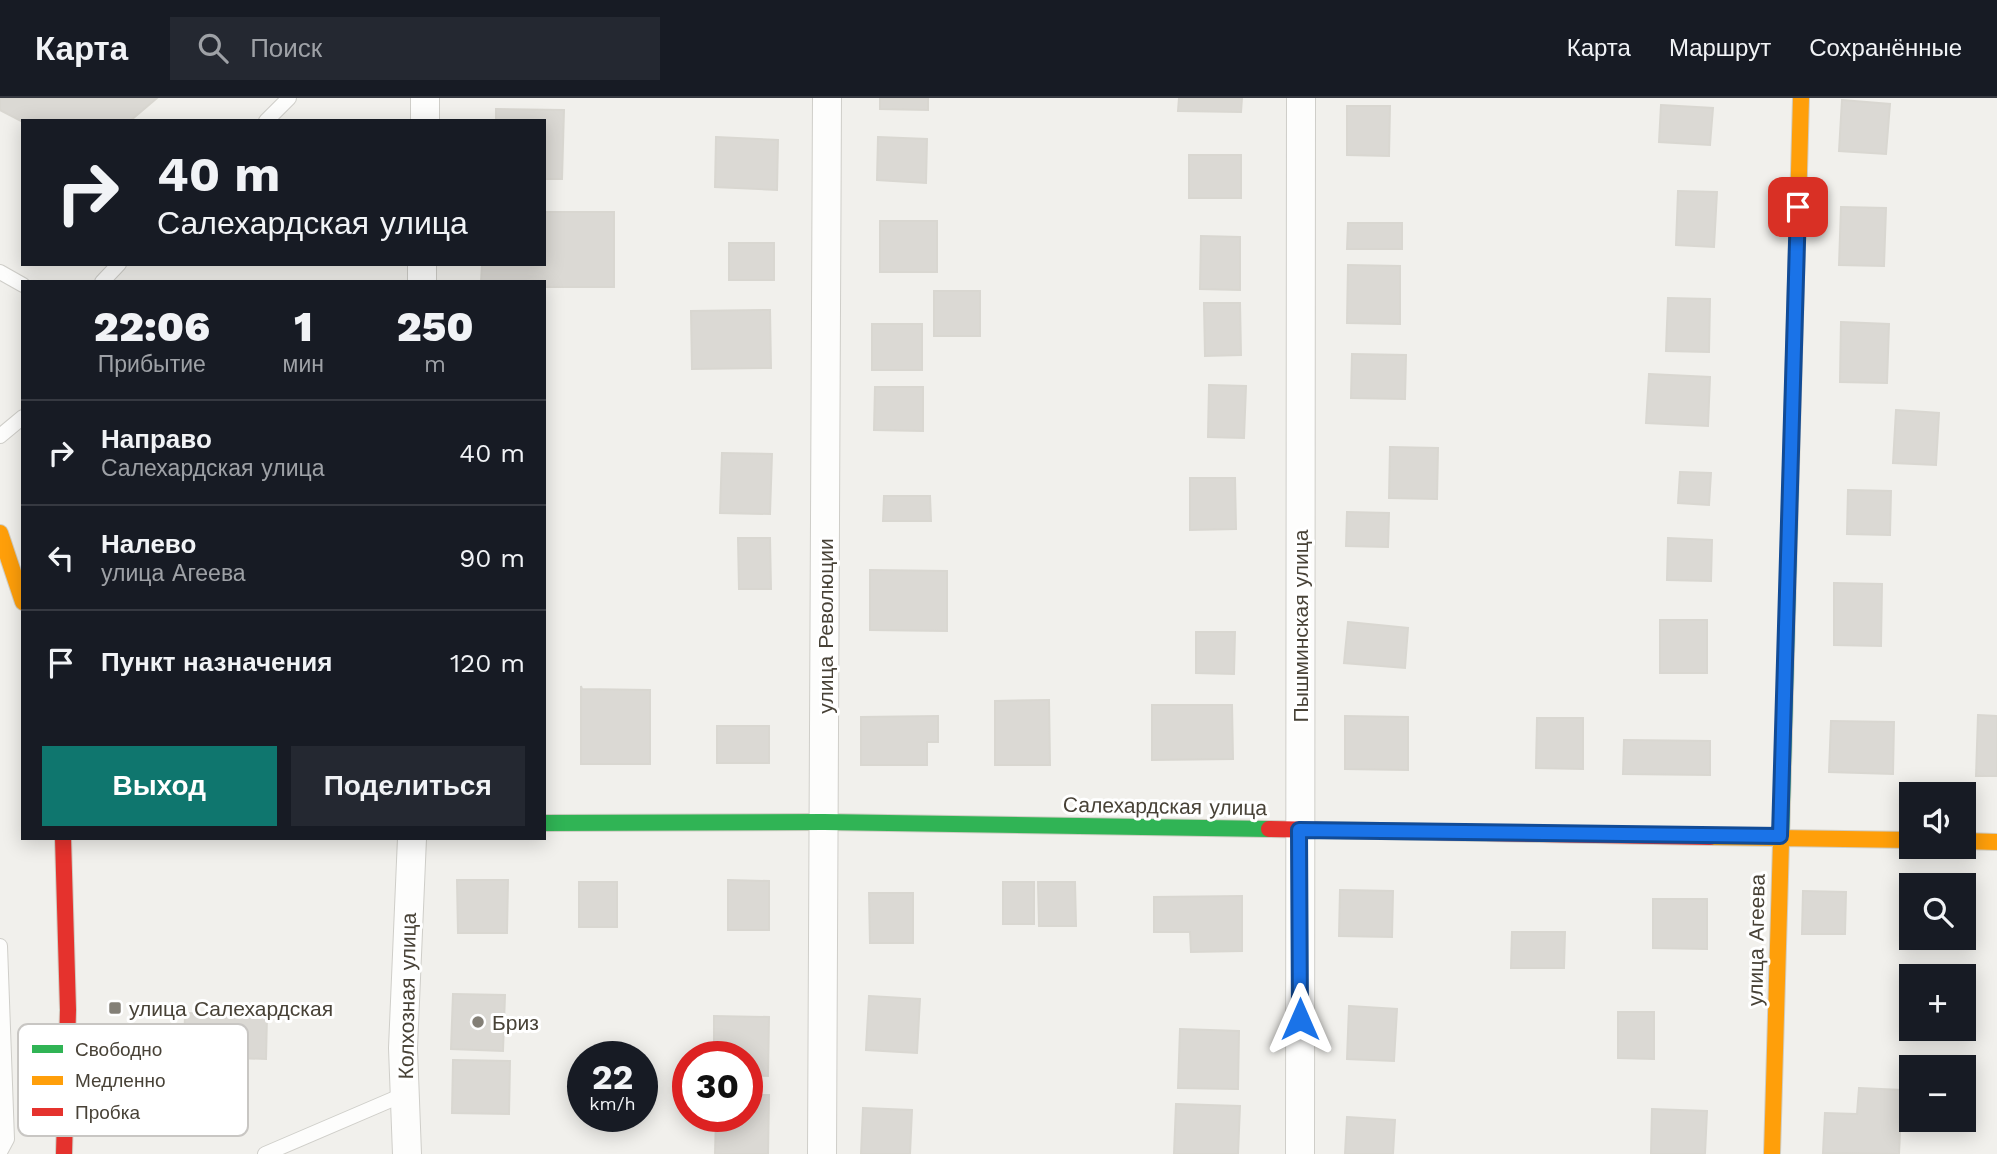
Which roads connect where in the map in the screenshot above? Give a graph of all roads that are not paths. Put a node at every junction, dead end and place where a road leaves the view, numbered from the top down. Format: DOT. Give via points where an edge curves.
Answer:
graph roads {
  1 [pos="289,98"];
  2 [pos="425,98"];
  3 [pos="827,98"];
  4 [pos="1301,98"];
  5 [pos="1801,98"];
  6 [pos="268,119"];
  7 [pos="425,119"];
  8 [pos="117,266"];
  9 [pos="0,272"];
  10 [pos="104,280"];
  11 [pos="21,284"];
  12 [pos="21,419"];
  13 [pos="0,436"];
  14 [pos="0,533"];
  15 [pos="21,596"];
  16 [pos="824,822"];
  17 [pos="546,823"];
  18 [pos="1299,830"];
  19 [pos="1780,836"];
  20 [pos="63,840"];
  21 [pos="412,840"];
  22 [pos="1899,840"];
  23 [pos="1976,841"];
  24 [pos="1997,842"];
  25 [pos="0,946"];
  26 [pos="68,1024"];
  27 [pos="405,1094"];
  28 [pos="64,1136"];
  29 [pos="0,1152"];
  30 [pos="64,1154"];
  31 [pos="265,1154"];
  32 [pos="407,1154"];
  33 [pos="822,1154"];
  34 [pos="1300,1154"];
  35 [pos="1772,1154"];
  1 -- 6 [label="lane"];
  2 -- 7 [label="street"];
  3 -- 16 [label="street, улица Революции"];
  4 -- 18 [label="street, Пышминская улица"];
  5 -- 19 [label="street, улица Агеева"];
  8 -- 10 [label="lane"];
  9 -- 11 [label="lane"];
  12 -- 13 [label="lane"];
  14 -- 15 [label="street"];
  16 -- 17 [label="street, Салехардская улица"];
  16 -- 18 [label="street, Салехардская улица"];
  16 -- 33 [label="street, улица Революции"];
  18 -- 19 [label="street, Салехардская улица"];
  18 -- 34 [label="street, Пышминская улица"];
  19 -- 22 [label="street, Салехардская улица"];
  19 -- 35 [label="street, улица Агеева"];
  20 -- 26 [label="street"];
  21 -- 27 [label="street, Колхозная улица"];
  23 -- 24 [label="street"];
  25 -- 29 [label="lane" via="7,1139"];
  27 -- 31 [label="lane"];
  27 -- 32 [label="street, Колхозная улица"];
  28 -- 30 [label="street"];
}
